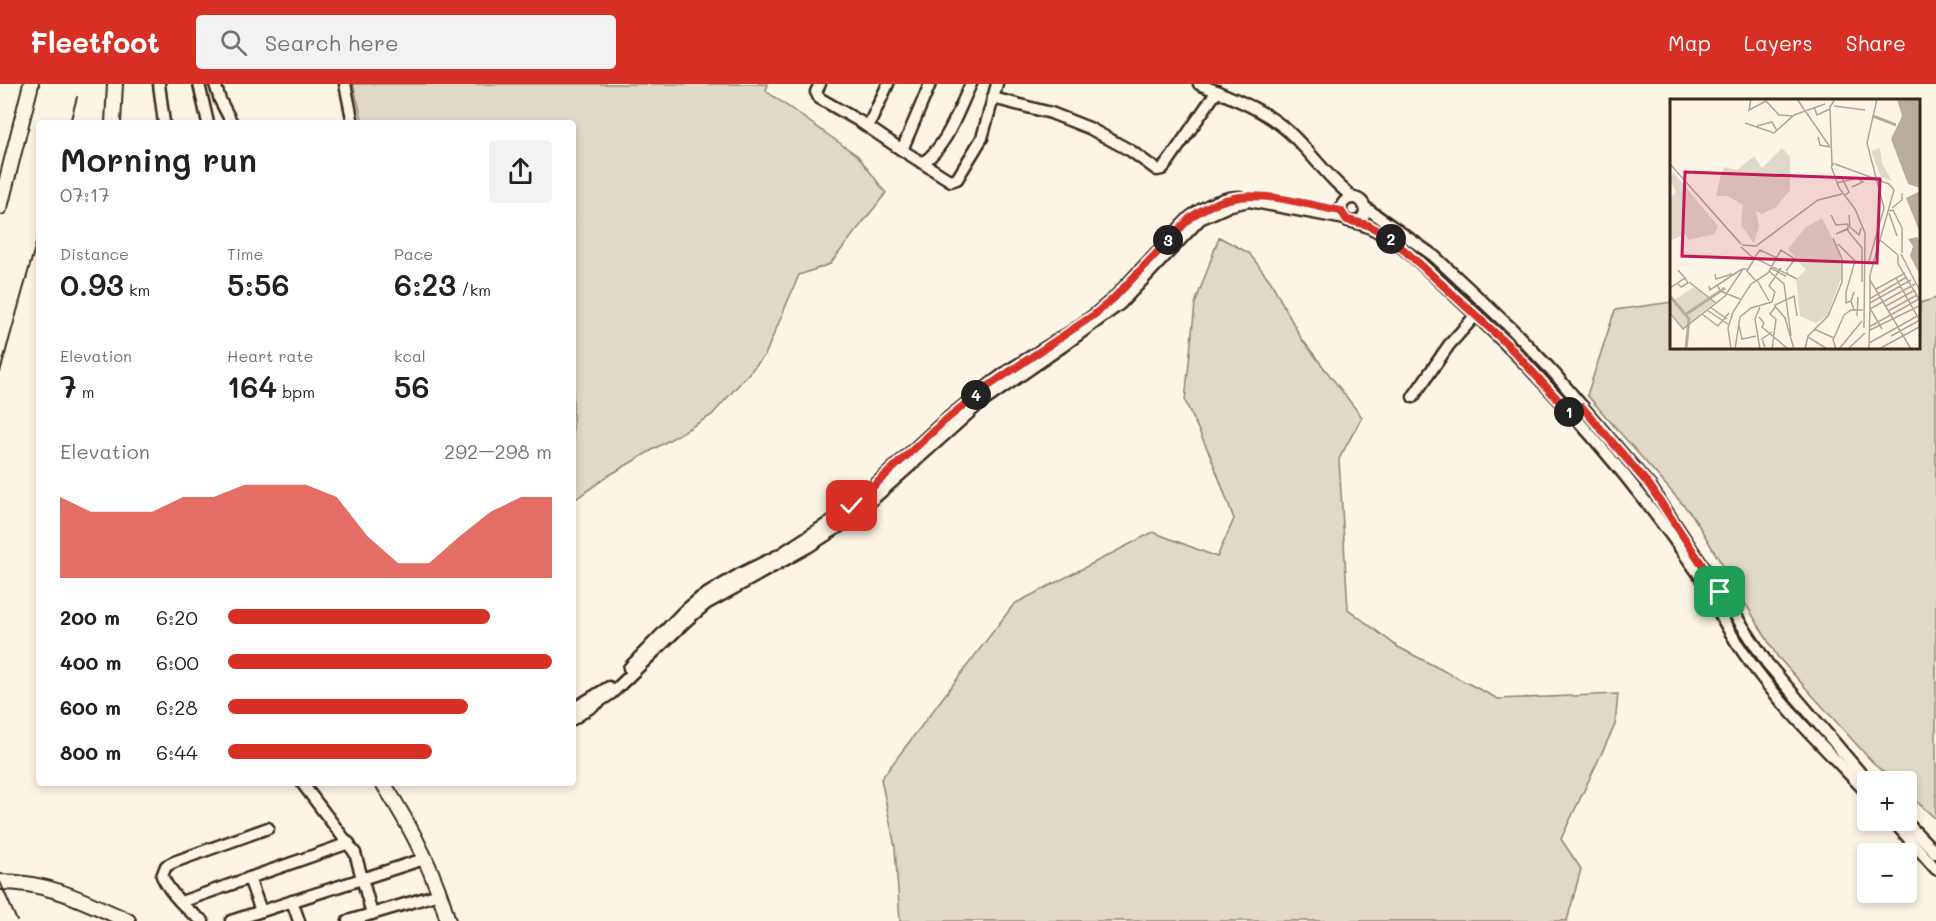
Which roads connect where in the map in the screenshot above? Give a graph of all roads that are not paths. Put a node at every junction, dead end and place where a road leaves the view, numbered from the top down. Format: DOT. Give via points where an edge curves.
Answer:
graph roads {
  1 [pos="31,84"];
  2 [pos="115,84"];
  3 [pos="159,84"];
  4 [pos="199,84"];
  5 [pos="216,84"];
  6 [pos="345,84"];
  7 [pos="820,84"];
  8 [pos="888,84"];
  9 [pos="930,84"];
  10 [pos="971,84"];
  11 [pos="997,84"];
  12 [pos="1209,87"];
  13 [pos="993,98"];
  14 [pos="113,120"];
  15 [pos="164,120"];
  16 [pos="207,120"];
  17 [pos="230,120"];
  18 [pos="352,120"];
  19 [pos="868,127"];
  20 [pos="902,150"];
  21 [pos="923,164"];
  22 [pos="1334,180"];
  23 [pos="1354,198"];
  24 [pos="0,207"];
  25 [pos="1366,208"];
  26 [pos="1346,215"];
  27 [pos="1476,315"];
  28 [pos="1413,397"];
  29 [pos="1582,407"];
  30 [pos="1572,415"];
  31 [pos="576,707"];
  32 [pos="576,717"];
  33 [pos="1815,730"];
  34 [pos="1857,771"];
  35 [pos="1857,782"];
  36 [pos="304,786"];
  37 [pos="385,786"];
  38 [pos="268,828"];
  39 [pos="1902,831"];
  40 [pos="1915,831"];
  41 [pos="349,843"];
  42 [pos="1936,853"];
  43 [pos="424,859"];
  44 [pos="1936,869"];
  45 [pos="362,877"];
  46 [pos="249,878"];
  47 [pos="0,882"];
  48 [pos="439,894"];
  49 [pos="291,901"];
  50 [pos="181,902"];
  51 [pos="372,914"];
  52 [pos="259,915"];
  53 [pos="128,921"];
  54 [pos="202,921"];
  55 [pos="231,921"];
  56 [pos="299,921"];
  57 [pos="348,921"];
  58 [pos="448,921"];
  1 -- 24 [label="main road"];
  2 -- 14 [label="main road"];
  3 -- 15 [label="street"];
  4 -- 16 [label="street"];
  5 -- 17 [label="street"];
  6 -- 18 [label="street"];
  7 -- 19 [label="street" via="816,96"];
  8 -- 19 [label="street"];
  9 -- 20 [label="street"];
  10 -- 21 [label="street" via="945,140"];
  11 -- 13 [label="street"];
  12 -- 13 [label="street" via="1168,162 1157,170 1089,128"];
  12 -- 22 [label="street" via="1278,122"];
  13 -- 21 [label="street" via="982,138 957,179 948,180"];
  19 -- 20 [label="street"];
  20 -- 21 [label="street"];
  22 -- 23 [label="street"];
  22 -- 26 [label="street"];
  23 -- 25 [label="street"];
  23 -- 26 [label="street" via="1347,200"];
  25 -- 26 [label="street" via="1364,216"];
  25 -- 29 [label="street" via="1434,256 1513,330"];
  26 -- 27 [label="street" via="1388,236"];
  26 -- 31 [label="street" via="1292,201 1252,196 1220,200 1203,208 1094,315 981,391 852,506 779,555 700,598 622,676"];
  26 -- 32 [label="street" via="1249,201 1200,219 1120,304 978,405 851,519 808,548 706,604 612,693"];
  27 -- 28 [label="street" via="1449,345"];
  27 -- 30 [label="street"];
  29 -- 30 [label="street"];
  29 -- 33 [label="street" via="1650,486"];
  30 -- 33 [label="street" via="1626,476 1701,578 1752,665 1780,700"];
  33 -- 34 [label="street"];
  33 -- 35 [label="street"];
  36 -- 41 [label="street"];
  37 -- 43 [label="main road" via="404,815"];
  38 -- 50 [label="street" via="166,866 162,876"];
  39 -- 44 [label="street"];
  40 -- 42 [label="street"];
  41 -- 45 [label="street"];
  41 -- 46 [label="street"];
  43 -- 45 [label="street"];
  43 -- 48 [label="main road"];
  45 -- 49 [label="street"];
  45 -- 51 [label="street"];
  46 -- 50 [label="street"];
  46 -- 52 [label="street"];
  47 -- 53 [label="main road" via="56,889"];
  48 -- 51 [label="street"];
  48 -- 58 [label="main road"];
  49 -- 52 [label="street"];
  49 -- 56 [label="street"];
  50 -- 54 [label="street"];
  51 -- 57 [label="street"];
  52 -- 55 [label="street"];
}
